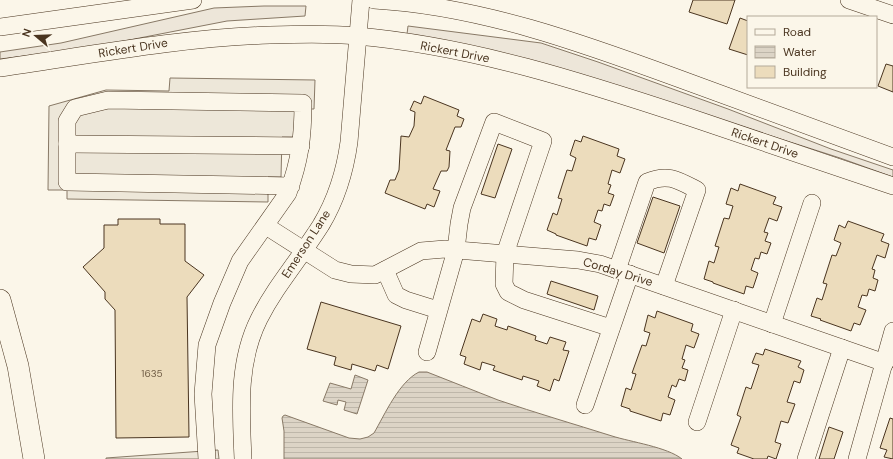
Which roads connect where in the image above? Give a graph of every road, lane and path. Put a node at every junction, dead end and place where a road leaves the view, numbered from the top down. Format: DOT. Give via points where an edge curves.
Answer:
graph roads {
  1 [pos="193,0"];
  2 [pos="361,0"];
  3 [pos="374,0"];
  4 [pos="849,0"];
  5 [pos="150,3"];
  6 [pos="893,15"];
  7 [pos="0,27"];
  8 [pos="358,36"];
  9 [pos="0,68"];
  10 [pos="67,144"];
  11 [pos="301,146"];
  12 [pos="893,157"];
  13 [pos="291,186"];
  14 [pos="893,186"];
  15 [pos="812,203"];
  16 [pos="266,226"];
  17 [pos="303,250"];
  18 [pos="456,250"];
  19 [pos="505,254"];
  20 [pos="385,270"];
  21 [pos="624,272"];
  22 [pos="664,286"];
  23 [pos="0,300"];
  24 [pos="438,310"];
  25 [pos="734,310"];
  26 [pos="772,324"];
  27 [pos="611,328"];
  28 [pos="893,331"];
  29 [pos="842,348"];
  30 [pos="427,352"];
  31 [pos="886,372"];
  32 [pos="585,405"];
  33 [pos="697,422"];
  34 [pos="34,459"];
  35 [pos="206,459"];
  36 [pos="243,459"];
  37 [pos="806,459"];
  38 [pos="857,459"];
  1 -- 5 [label="street"];
  2 -- 8 [label="street, Emerson Lane"];
  3 -- 12 [label="street" via="405,2 458,11 520,25 617,56"];
  4 -- 6 [label="street"];
  5 -- 7 [label="street"];
  8 -- 9 [label="street, Rickert Drive" via="281,34 201,39"];
  8 -- 14 [label="street, Rickert Drive" via="449,50 540,70 603,88"];
  8 -- 17 [label="street, Emerson Lane" via="347,157 330,209"];
  10 -- 11 [label="street"];
  10 -- 11 [label="street" via="67,121 75,108 108,100 303,102"];
  10 -- 13 [label="street" via="67,182"];
  11 -- 13 [label="street"];
  13 -- 16 [label="street"];
  15 -- 26 [label="street"];
  16 -- 17 [label="street, Corday Drive"];
  16 -- 35 [label="street" via="240,261 207,345 203,394"];
  17 -- 20 [label="street, Corday Drive" via="335,270 351,274 375,275"];
  17 -- 36 [label="street, Emerson Lane" via="259,319 245,360 240,407"];
  18 -- 19 [label="street, Corday Drive"];
  18 -- 19 [label="street" via="462,208 494,122 543,141"];
  18 -- 20 [label="street, Corday Drive" via="422,251"];
  18 -- 24 [label="street"];
  19 -- 21 [label="street, Corday Drive" via="578,260"];
  19 -- 27 [label="street" via="504,284 508,292 524,300"];
  20 -- 24 [label="street" via="396,295"];
  21 -- 22 [label="street, Corday Drive"];
  21 -- 22 [label="street" via="647,182 658,178 676,178 697,190"];
  21 -- 27 [label="street"];
  22 -- 25 [label="street, Corday Drive"];
  23 -- 34 [label="main road" via="18,366"];
  24 -- 30 [label="street"];
  25 -- 26 [label="street, Corday Drive"];
  25 -- 33 [label="street"];
  26 -- 29 [label="street, Corday Drive"];
  27 -- 32 [label="street"];
  28 -- 31 [label="street"];
  29 -- 31 [label="street, Corday Drive"];
  29 -- 37 [label="street"];
  31 -- 38 [label="street"];
}
